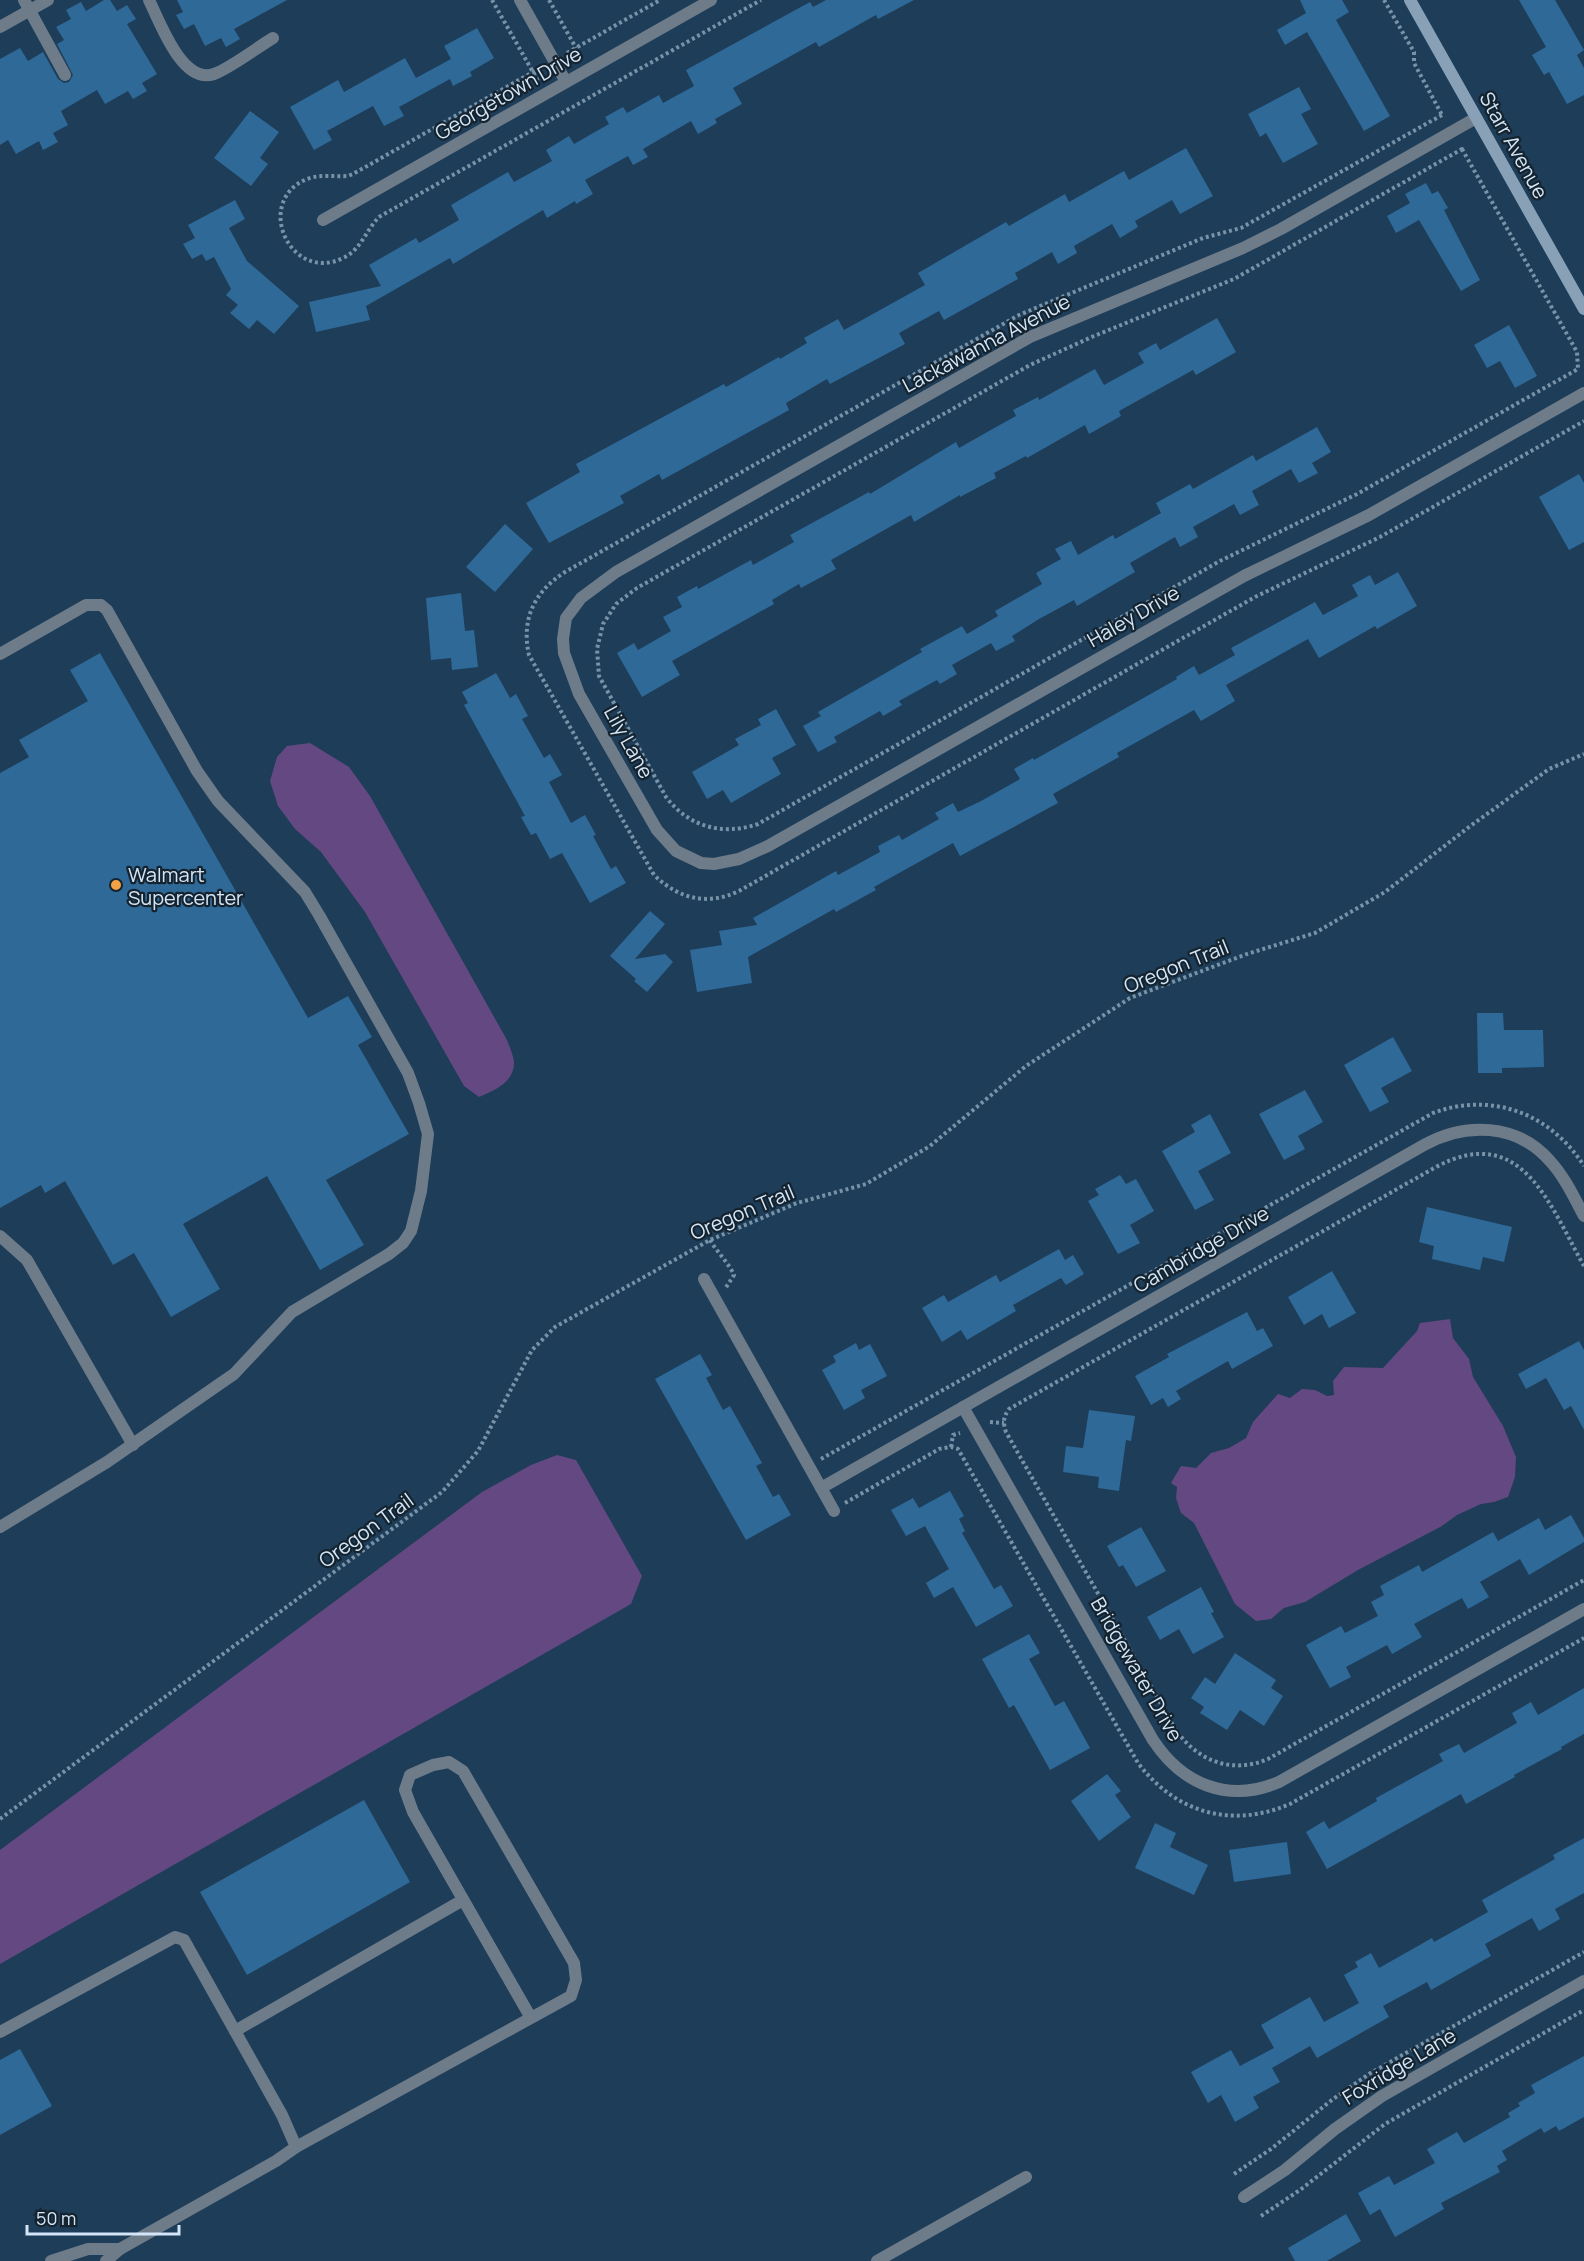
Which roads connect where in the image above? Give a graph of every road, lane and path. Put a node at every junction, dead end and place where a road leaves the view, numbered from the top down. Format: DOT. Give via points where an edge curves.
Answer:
graph roads {
  1 [pos="48,0"];
  2 [pos="149,0"];
  3 [pos="492,0"];
  4 [pos="520,0"];
  5 [pos="549,0"];
  6 [pos="660,0"];
  7 [pos="711,0"];
  8 [pos="1384,0"];
  9 [pos="1410,0"];
  10 [pos="27,5"];
  11 [pos="0,27"];
  12 [pos="273,38"];
  13 [pos="65,75"];
  14 [pos="566,82"];
  15 [pos="545,94"];
  16 [pos="557,115"];
  17 [pos="1442,115"];
  18 [pos="1476,118"];
  19 [pos="1452,132"];
  20 [pos="1462,149"];
  21 [pos="323,220"];
  22 [pos="1584,309"];
  23 [pos="1584,393"];
  24 [pos="1584,421"];
  25 [pos="566,618"];
  26 [pos="0,654"];
  27 [pos="1584,754"];
  28 [pos="701,863"];
  29 [pos="1584,1216"];
  30 [pos="0,1236"];
  31 [pos="710,1240"];
  32 [pos="1584,1266"];
  33 [pos="704,1279"];
  34 [pos="714,1297"];
  35 [pos="963,1407"];
  36 [pos="133,1444"];
  37 [pos="821,1488"];
  38 [pos="838,1508"];
  39 [pos="0,1527"];
  40 [pos="1584,1580"];
  41 [pos="1584,1609"];
  42 [pos="1584,1638"];
  43 [pos="0,1820"];
  44 [pos="463,1900"];
  45 [pos="1584,1952"];
  46 [pos="1584,1981"];
  47 [pos="1584,2010"];
  48 [pos="531,2018"];
  49 [pos="235,2031"];
  50 [pos="0,2032"];
  51 [pos="296,2147"];
  52 [pos="1234,2174"];
  53 [pos="1026,2177"];
  54 [pos="1244,2197"];
  55 [pos="1261,2216"];
  56 [pos="120,2249"];
  57 [pos="51,2261"];
  58 [pos="106,2261"];
  59 [pos="877,2261"];
  1 -- 10 [label="street"];
  2 -- 12 [label="street" via="181,61 201,75 213,74"];
  3 -- 15 [label="path"];
  4 -- 14 [label="street"];
  5 -- 6 [label="path" via="576,48"];
  7 -- 14 [label="street, Georgetown Drive"];
  8 -- 17 [label="path" via="1414,52 1414,63"];
  9 -- 18 [label="street, Starr Avenue"];
  10 -- 11 [label="street"];
  10 -- 13 [label="street"];
  14 -- 15 [label="street, Georgetown Drive"];
  15 -- 16 [label="path"];
  15 -- 21 [label="street, Georgetown Drive"];
  17 -- 19 [label="path"];
  17 -- 24 [label="path" via="1240,228 1203,238 1019,315 565,572 548,584 532,606 526,625 529,655 654,875 686,897 718,899 1255,597 1380,537"];
  18 -- 19 [label="street, Lackawanna Avenue"];
  18 -- 22 [label="street, Starr Avenue"];
  19 -- 20 [label="path"];
  19 -- 25 [label="street, Lackawanna Avenue" via="1260,240 1018,344 616,572 581,598"];
  20 -- 20 [label="path" via="1234,279 1035,362 637,588 616,604 603,624 597,649 599,676 674,807 693,822 715,829 758,824 1220,561 1357,494 1578,369 1577,352"];
  23 -- 28 [label="street, Haley Drive" via="1369,515 1244,576 768,846 727,863"];
  25 -- 28 [label="street, Lily Lane" via="564,653 579,694 657,830 676,851"];
  26 -- 36 [label="street" via="86,605 101,605 107,610 197,771 218,801 310,900 408,1073 428,1134 416,1216 403,1243 292,1312 234,1374"];
  27 -- 31 [label="path, Oregon Trail" via="1550,770 1468,826 1385,892 1314,933 1130,998 1026,1066 930,1146 866,1184 797,1203"];
  29 -- 35 [label="street, Cambridge Drive" via="1551,1161 1531,1145 1492,1130 1451,1133"];
  30 -- 36 [label="street" via="27,1260"];
  31 -- 34 [label="path" via="734,1275 725,1290"];
  31 -- 43 [label="path, Oregon Trail" via="555,1327 532,1350 478,1451 442,1492"];
  32 -- 40 [label="path" via="1543,1194 1525,1171 1496,1156 1458,1157 1009,1409 1004,1423 1174,1727 1190,1748 1218,1763 1243,1766 1268,1759"];
  33 -- 34 [label="street"];
  34 -- 37 [label="street"];
  35 -- 37 [label="street, Cambridge Drive"];
  35 -- 41 [label="street, Bridgewater Drive" via="1153,1740 1179,1772 1206,1785 1245,1791 1279,1782"];
  36 -- 39 [label="street"];
  37 -- 38 [label="street"];
  38 -- 42 [label="path" via="939,1449 958,1449 1150,1779 1172,1797 1221,1815 1262,1814 1290,1804"];
  44 -- 48 [label="street"];
  44 -- 48 [label="street" via="413,1812 405,1790 410,1775 449,1762 464,1771 574,1964 576,1980 571,1996"];
  44 -- 49 [label="street"];
  45 -- 52 [label="path" via="1369,2074"];
  46 -- 54 [label="street, Foxridge Lane" via="1382,2096"];
  47 -- 55 [label="path" via="1385,2124"];
  48 -- 51 [label="street"];
  49 -- 50 [label="street" via="184,1940 175,1937"];
  49 -- 51 [label="street"];
  51 -- 56 [label="street"];
  53 -- 59 [label="street"];
  56 -- 57 [label="street" via="87,2249"];
  56 -- 58 [label="street"];
}
